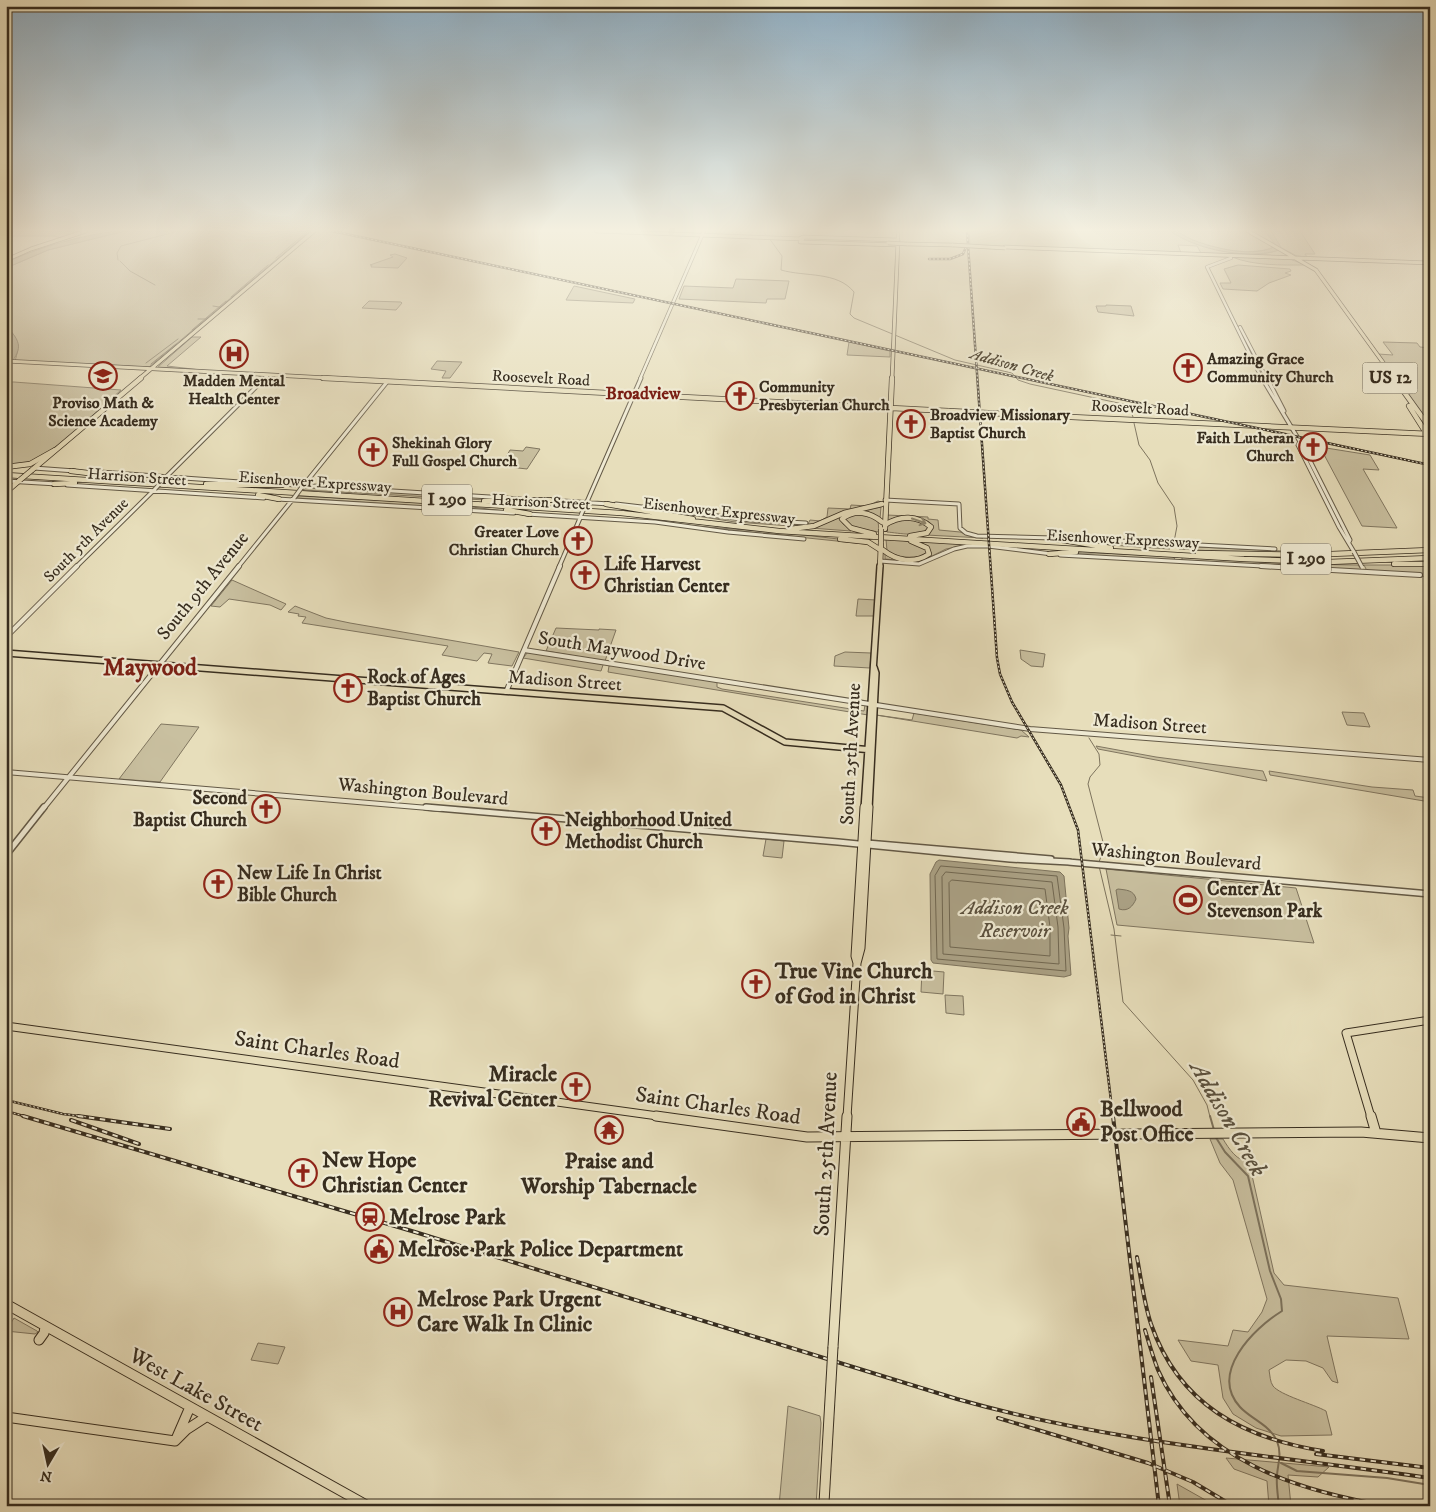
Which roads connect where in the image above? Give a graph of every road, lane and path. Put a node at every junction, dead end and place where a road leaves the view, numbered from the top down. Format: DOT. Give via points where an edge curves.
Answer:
graph roads {
  1 [pos="231,302"];
  2 [pos="674,302"];
  3 [pos="895,302"];
  4 [pos="1228,302"];
  5 [pos="1334,302"];
  6 [pos="1338,302"];
  7 [pos="6,361"];
  8 [pos="150,369"];
  9 [pos="252,375"];
  10 [pos="267,376"];
  11 [pos="280,376"];
  12 [pos="386,382"];
  13 [pos="633,395"];
  14 [pos="890,408"];
  15 [pos="1292,428"];
  16 [pos="1430,428"];
  17 [pos="1429,436"];
  18 [pos="55,450"];
  19 [pos="6,467"];
  20 [pos="33,469"];
  21 [pos="71,471"];
  22 [pos="6,473"];
  23 [pos="166,478"];
  24 [pos="6,481"];
  25 [pos="19,481"];
  26 [pos="145,481"];
  27 [pos="133,483"];
  28 [pos="54,484"];
  29 [pos="282,484"];
  30 [pos="201,485"];
  31 [pos="195,487"];
  32 [pos="303,487"];
  33 [pos="154,490"];
  34 [pos="6,492"];
  35 [pos="279,499"];
  36 [pos="293,499"];
  37 [pos="550,500"];
  38 [pos="480,502"];
  39 [pos="884,502"];
  40 [pos="455,503"];
  41 [pos="586,503"];
  42 [pos="606,504"];
  43 [pos="530,514"];
  44 [pos="581,516"];
  45 [pos="693,518"];
  46 [pos="663,523"];
  47 [pos="806,523"];
  48 [pos="724,526"];
  49 [pos="883,526"];
  50 [pos="790,529"];
  51 [pos="779,531"];
  52 [pos="874,534"];
  53 [pos="910,536"];
  54 [pos="898,538"];
  55 [pos="1050,538"];
  56 [pos="804,539"];
  57 [pos="1111,548"];
  58 [pos="881,549"];
  59 [pos="1275,550"];
  60 [pos="1430,550"];
  61 [pos="1130,552"];
  62 [pos="1169,553"];
  63 [pos="1182,553"];
  64 [pos="1198,553"];
  65 [pos="1049,554"];
  66 [pos="1430,556"];
  67 [pos="880,561"];
  68 [pos="1310,562"];
  69 [pos="1430,564"];
  70 [pos="1365,572"];
  71 [pos="1420,576"];
  72 [pos="6,637"];
  73 [pos="524,650"];
  74 [pos="6,653"];
  75 [pos="159,666"];
  76 [pos="506,692"];
  77 [pos="872,704"];
  78 [pos="870,749"];
  79 [pos="1430,760"];
  80 [pos="6,772"];
  81 [pos="69,777"];
  82 [pos="865,844"];
  83 [pos="6,855"];
  84 [pos="1430,894"];
  85 [pos="1430,1020"];
  86 [pos="6,1026"];
  87 [pos="1376,1133"];
  88 [pos="846,1137"];
  89 [pos="1430,1138"];
  90 [pos="6,1304"];
  91 [pos="45,1327"];
  92 [pos="39,1340"];
  93 [pos="190,1407"];
  94 [pos="6,1417"];
  95 [pos="206,1417"];
  96 [pos="175,1441"];
  97 [pos="824,1504"];
  98 [pos="368,1506"];
  1 -- 8 [label="main road" via="199,329 184,335 185,341"];
  2 -- 13 [label="street"];
  3 -- 14 [label="main road, South 25th Avenue"];
  4 -- 15 [label="street"];
  5 -- 17 [label="main road, US 12"];
  6 -- 16 [label="main road, US 12"];
  7 -- 8 [label="main road, Roosevelt Road"];
  8 -- 9 [label="main road, Roosevelt Road"];
  8 -- 18 [label="main road"];
  9 -- 10 [label="main road, Roosevelt Road"];
  9 -- 11 [label="main road" via="272,370"];
  10 -- 11 [label="main road, Roosevelt Road"];
  10 -- 23 [label="street, South 5th Avenue"];
  11 -- 12 [label="main road, Roosevelt Road"];
  12 -- 13 [label="main road, Roosevelt Road"];
  12 -- 32 [label="street, South 9th Avenue"];
  13 -- 14 [label="main road, Roosevelt Road"];
  13 -- 41 [label="street"];
  14 -- 15 [label="main road, Roosevelt Road, bridge" via="912,412 949,411"];
  14 -- 39 [label="main road, South 25th Avenue"];
  15 -- 17 [label="main road, Roosevelt Road"];
  15 -- 70 [label="street, bridge" via="1329,507"];
  18 -- 19 [label="highway" via="30,464"];
  18 -- 20 [label="main road"];
  19 -- 20 [label="highway"];
  20 -- 21 [label="street"];
  20 -- 25 [label="main road, bridge"];
  21 -- 23 [label="street"];
  21 -- 26 [label="highway"];
  22 -- 26 [label="highway, Eisenhower Expressway / I 290"];
  22 -- 27 [label="highway, Eisenhower Expressway / I 290"];
  23 -- 29 [label="street"];
  23 -- 33 [label="street, South 5th Avenue, bridge"];
  24 -- 25 [label="street, Harrison Street"];
  25 -- 28 [label="street, Harrison Street"];
  25 -- 34 [label="main road"];
  26 -- 30 [label="highway, Eisenhower Expressway / I 290"];
  27 -- 28 [label="highway"];
  27 -- 31 [label="highway, Eisenhower Expressway / I 290"];
  28 -- 33 [label="street, Harrison Street"];
  29 -- 30 [label="highway"];
  29 -- 32 [label="street"];
  30 -- 38 [label="highway, Eisenhower Expressway / I 290"];
  31 -- 35 [label="highway"];
  31 -- 40 [label="highway, Eisenhower Expressway / I 290"];
  32 -- 36 [label="street, South 9th Avenue, bridge"];
  32 -- 37 [label="street"];
  33 -- 35 [label="street, Harrison Street"];
  33 -- 72 [label="street, South 5th Avenue"];
  35 -- 36 [label="street, Harrison Street"];
  36 -- 43 [label="street, Harrison Street"];
  36 -- 75 [label="street, South 9th Avenue"];
  37 -- 38 [label="highway"];
  37 -- 41 [label="street"];
  38 -- 45 [label="highway, Eisenhower Expressway / I 290"];
  39 -- 49 [label="main road, South 25th Avenue"];
  39 -- 50 [label="highway" via="838,515 814,526"];
  39 -- 55 [label="street" via="958,504 962,530 975,536"];
  40 -- 43 [label="highway"];
  40 -- 48 [label="highway, Eisenhower Expressway / I 290" via="630,514"];
  41 -- 42 [label="street"];
  41 -- 44 [label="street, bridge"];
  42 -- 45 [label="highway"];
  42 -- 47 [label="street" via="769,522"];
  43 -- 44 [label="street, Harrison Street"];
  44 -- 46 [label="street, Harrison Street"];
  44 -- 73 [label="street"];
  45 -- 50 [label="highway, Eisenhower Expressway / I 290"];
  46 -- 48 [label="highway"];
  46 -- 56 [label="street, Harrison Street"];
  48 -- 51 [label="highway, Eisenhower Expressway / I 290"];
  49 -- 52 [label="highway" via="875,516 866,513 850,514 842,520 848,527"];
  49 -- 53 [label="highway, one-way" via="893,519 907,518 920,520 930,527 927,533"];
  49 -- 58 [label="main road, South 25th Avenue, bridge"];
  50 -- 52 [label="highway, Eisenhower Expressway / I 290"];
  51 -- 54 [label="highway, Eisenhower Expressway / I 290"];
  51 -- 58 [label="highway" via="864,541"];
  52 -- 53 [label="highway, Eisenhower Expressway / I 290"];
  53 -- 57 [label="highway, Eisenhower Expressway / I 290"];
  54 -- 58 [label="highway" via="925,546 929,554 923,558 906,559 890,556"];
  54 -- 61 [label="highway, Eisenhower Expressway / I 290"];
  55 -- 57 [label="highway"];
  55 -- 59 [label="street"];
  57 -- 62 [label="highway, Eisenhower Expressway / I 290"];
  58 -- 67 [label="main road, South 25th Avenue" via="883,559"];
  60 -- 64 [label="highway" via="1306,555"];
  61 -- 62 [label="highway, Eisenhower Expressway / I 290"];
  61 -- 65 [label="highway"];
  62 -- 63 [label="highway, Eisenhower Expressway / I 290"];
  63 -- 64 [label="highway, Eisenhower Expressway / I 290"];
  63 -- 68 [label="highway, Eisenhower Expressway / I 290"];
  64 -- 66 [label="highway, Eisenhower Expressway / I 290" via="1318,559"];
  65 -- 67 [label="street" via="970,546 944,551 923,563"];
  65 -- 70 [label="street"];
  66 -- 68 [label="highway, Eisenhower Expressway / I 290"];
  67 -- 77 [label="main road, South 25th Avenue"];
  68 -- 69 [label="highway"];
  70 -- 71 [label="street"];
  73 -- 76 [label="street"];
  73 -- 77 [label="street, South Maywood Drive"];
  74 -- 75 [label="main road, Madison Street"];
  75 -- 76 [label="main road, Madison Street"];
  75 -- 81 [label="street, South 9th Avenue"];
  76 -- 78 [label="main road, Madison Street" via="723,708 736,712 785,742"];
  77 -- 78 [label="main road, South 25th Avenue"];
  77 -- 79 [label="street, Madison Street" via="1044,731"];
  78 -- 82 [label="main road, South 25th Avenue"];
  80 -- 81 [label="street, Washington Boulevard"];
  81 -- 82 [label="street, Washington Boulevard"];
  81 -- 83 [label="street, South 9th Avenue"];
  82 -- 84 [label="street, Washington Boulevard"];
  82 -- 88 [label="main road, South 25th Avenue" via="861,948 857,963"];
  85 -- 87 [label="main road" via="1346,1033"];
  86 -- 88 [label="main road, Saint Charles Road" via="807,1137"];
  87 -- 88 [label="main road, Saint Charles Road"];
  87 -- 89 [label="main road, Saint Charles Road"];
  88 -- 97 [label="main road, South 25th Avenue, bridge"];
  90 -- 91 [label="main road, West Lake Street"];
  91 -- 92 [label="main road"];
  91 -- 93 [label="main road, West Lake Street"];
  93 -- 95 [label="main road, West Lake Street"];
  93 -- 96 [label="main road"];
  94 -- 96 [label="main road"];
  95 -- 96 [label="main road"];
  95 -- 98 [label="main road, West Lake Street"];
}
